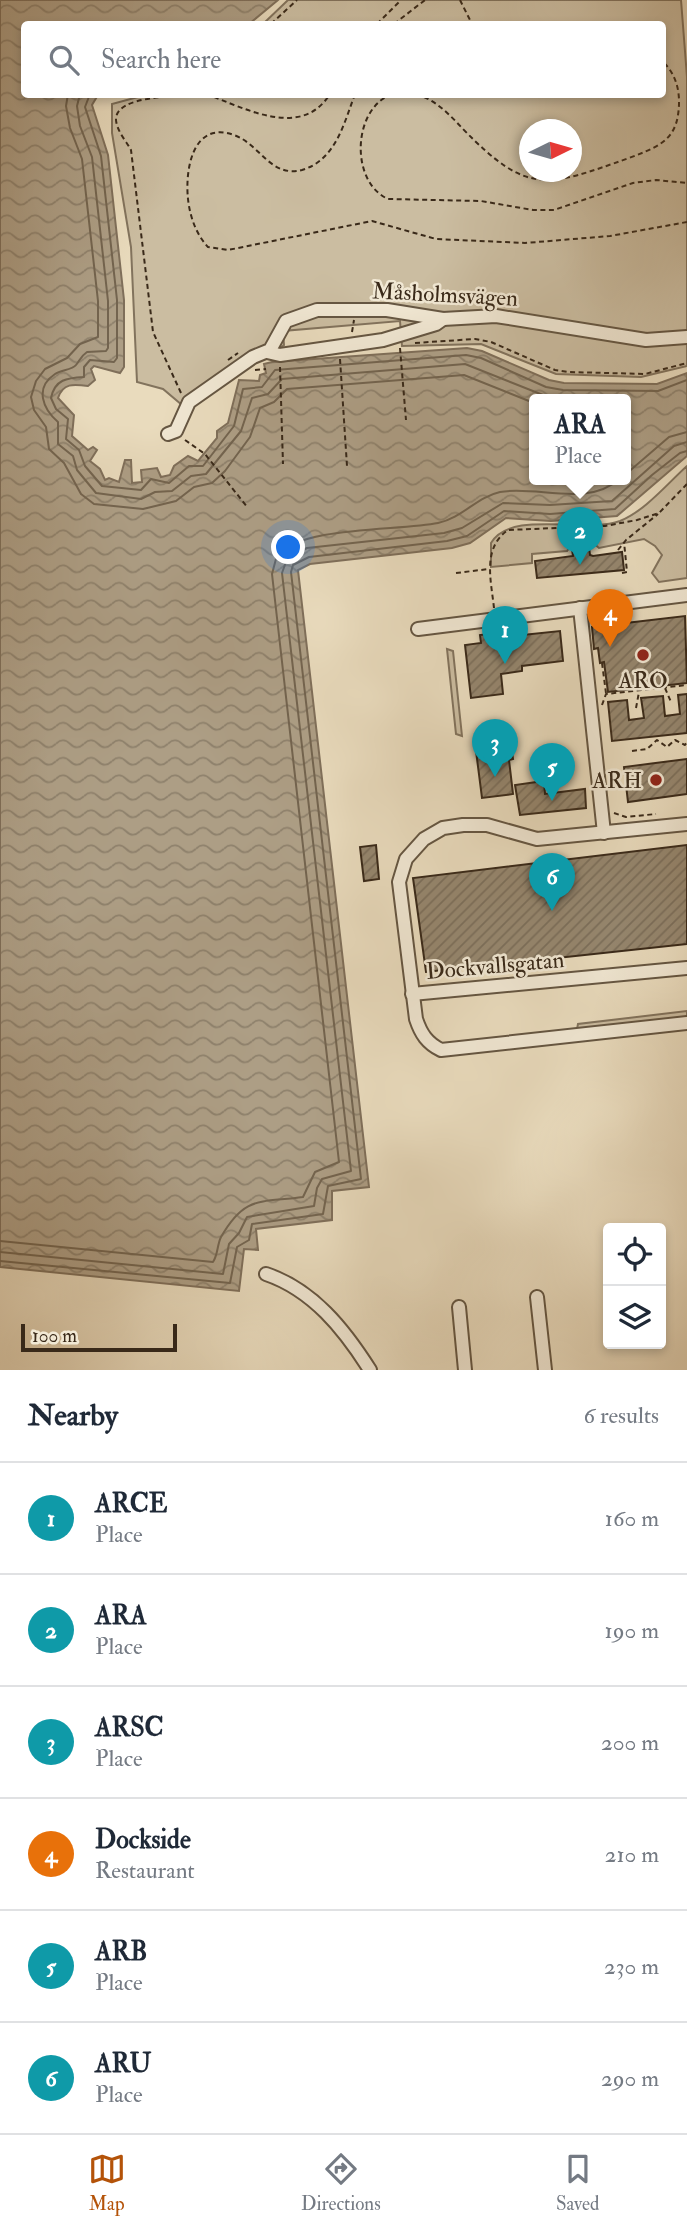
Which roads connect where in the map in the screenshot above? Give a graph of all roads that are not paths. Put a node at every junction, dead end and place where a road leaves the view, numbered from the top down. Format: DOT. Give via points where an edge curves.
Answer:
graph roads {
  1 [pos="443,319"];
  2 [pos="687,337"];
  3 [pos="267,352"];
  4 [pos="172,433"];
  5 [pos="687,595"];
  6 [pos="580,608"];
  7 [pos="418,629"];
  8 [pos="687,824"];
  9 [pos="604,833"];
  10 [pos="687,968"];
  11 [pos="412,994"];
  12 [pos="687,1023"];
  13 [pos="266,1274"];
  14 [pos="537,1297"];
  15 [pos="459,1307"];
  16 [pos="370,1370"];
  17 [pos="465,1370"];
  18 [pos="545,1370"];
  1 -- 2 [label="street, Måsholmsvägen" via="496,316 646,340"];
  1 -- 3 [label="street" via="400,336 353,345 280,355"];
  1 -- 3 [label="street, Måsholmsvägen" via="418,313 317,310 295,316 280,327"];
  3 -- 4 [label="street, Måsholmsvägen" via="189,402"];
  5 -- 6 [label="street"];
  6 -- 7 [label="street"];
  6 -- 9 [label="street"];
  8 -- 9 [label="street"];
  9 -- 11 [label="street" via="537,839 478,824 443,828 419,843 406,859 399,882"];
  10 -- 11 [label="street, Dockvallsgatan"];
  11 -- 12 [label="street, Dockvallsgatan" via="420,1033 441,1050"];
  13 -- 16 [label="street" via="288,1282 313,1300 346,1333"];
  14 -- 18 [label="street"];
  15 -- 17 [label="street"];
}
